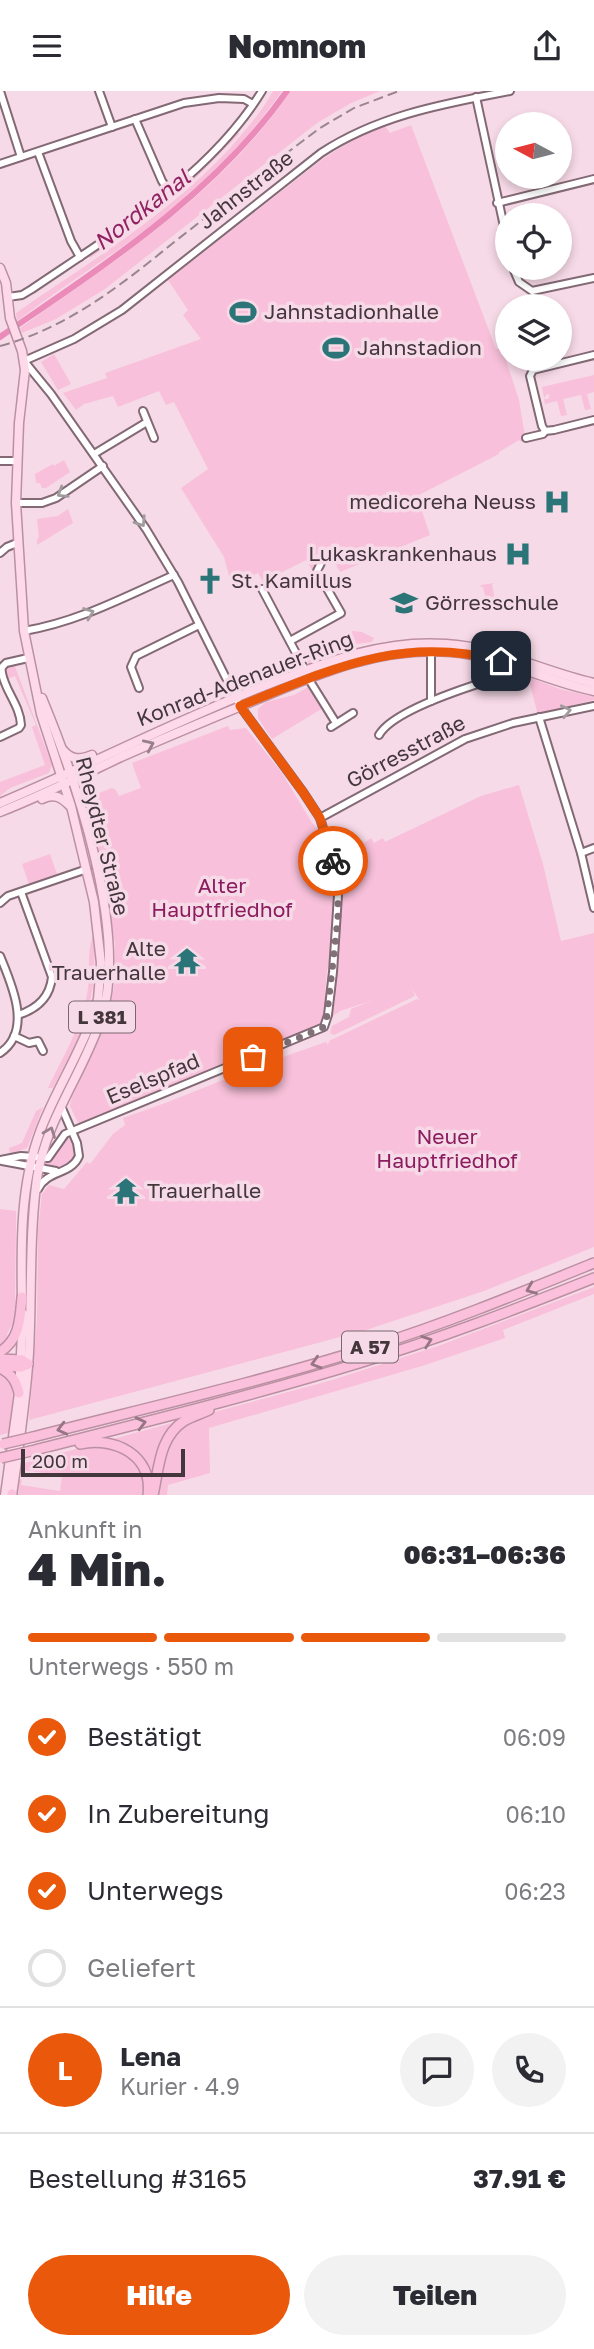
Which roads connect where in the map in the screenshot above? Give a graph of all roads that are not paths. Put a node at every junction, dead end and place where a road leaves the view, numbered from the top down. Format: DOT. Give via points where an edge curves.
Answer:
graph roads {
  1 [pos="0,91"];
  2 [pos="99,91"];
  3 [pos="262,91"];
  4 [pos="510,91"];
  5 [pos="476,97"];
  6 [pos="253,104"];
  7 [pos="135,119"];
  8 [pos="112,127"];
  9 [pos="38,152"];
  10 [pos="21,157"];
  11 [pos="0,164"];
  12 [pos="594,179"];
  13 [pos="169,192"];
  14 [pos="497,203"];
  15 [pos="80,257"];
  16 [pos="0,268"];
  17 [pos="594,278"];
  18 [pos="518,280"];
  19 [pos="8,297"];
  20 [pos="9,309"];
  21 [pos="0,314"];
  22 [pos="594,355"];
  23 [pos="24,361"];
  24 [pos="143,411"];
  25 [pos="594,420"];
  26 [pos="147,422"];
  27 [pos="545,431"];
  28 [pos="154,438"];
  29 [pos="526,438"];
  30 [pos="94,454"];
  31 [pos="0,461"];
  32 [pos="18,461"];
  33 [pos="103,466"];
  34 [pos="16,503"];
  35 [pos="17,543"];
  36 [pos="0,553"];
  37 [pos="323,559"];
  38 [pos="174,575"];
  39 [pos="262,589"];
  40 [pos="200,625"];
  41 [pos="24,631"];
  42 [pos="290,641"];
  43 [pos="431,652"];
  44 [pos="28,658"];
  45 [pos="306,674"];
  46 [pos="34,680"];
  47 [pos="484,683"];
  48 [pos="594,683"];
  49 [pos="139,688"];
  50 [pos="594,691"];
  51 [pos="431,701"];
  52 [pos="237,702"];
  53 [pos="594,706"];
  54 [pos="353,713"];
  55 [pos="539,717"];
  56 [pos="379,735"];
  57 [pos="0,737"];
  58 [pos="61,747"];
  59 [pos="115,750"];
  60 [pos="67,777"];
  61 [pos="0,803"];
  62 [pos="71,807"];
  63 [pos="0,813"];
  64 [pos="320,818"];
  65 [pos="594,848"];
  66 [pos="582,853"];
  67 [pos="87,869"];
  68 [pos="21,892"];
  69 [pos="0,903"];
  70 [pos="594,908"];
  71 [pos="0,956"];
  72 [pos="18,1015"];
  73 [pos="15,1036"];
  74 [pos="43,1051"];
  75 [pos="0,1053"];
  76 [pos="61,1106"];
  77 [pos="73,1132"];
  78 [pos="41,1159"];
  79 [pos="0,1161"];
  80 [pos="31,1162"];
  81 [pos="39,1169"];
  82 [pos="57,1171"];
  83 [pos="34,1201"];
  84 [pos="594,1263"];
  85 [pos="594,1278"];
  86 [pos="22,1297"];
  87 [pos="0,1352"];
  88 [pos="0,1359"];
  89 [pos="24,1364"];
  90 [pos="0,1367"];
  91 [pos="19,1393"];
  92 [pos="230,1400"];
  93 [pos="1,1445"];
  94 [pos="51,1446"];
  95 [pos="1,1459"];
  96 [pos="10,1495"];
  97 [pos="151,1495"];
  1 -- 10 [label="street"];
  2 -- 8 [label="street"];
  3 -- 6 [label="street"];
  4 -- 5 [label="street, Jahnstraße"];
  5 -- 14 [label="street"];
  5 -- 23 [label="street, Jahnstraße" via="391,118 340,141 122,310 74,339"];
  6 -- 7 [label="street" via="244,99 207,98"];
  6 -- 13 [label="street"];
  7 -- 8 [label="street"];
  7 -- 13 [label="street"];
  8 -- 9 [label="street"];
  9 -- 10 [label="street"];
  9 -- 15 [label="street"];
  10 -- 11 [label="street"];
  12 -- 14 [label="street"];
  13 -- 15 [label="street"];
  15 -- 19 [label="street" via="27,293"];
  16 -- 19 [label="main road, Rheydter Straße / L 381"];
  17 -- 18 [label="street" via="532,291"];
  19 -- 20 [label="main road, Rheydter Straße / L 381"];
  20 -- 21 [label="street"];
  20 -- 23 [label="main road, Rheydter Straße / L 381"];
  22 -- 27 [label="street" via="530,372"];
  23 -- 30 [label="street"];
  23 -- 32 [label="main road, Rheydter Straße / L 381"];
  24 -- 26 [label="street"];
  25 -- 27 [label="street"];
  26 -- 28 [label="street"];
  26 -- 30 [label="street"];
  27 -- 29 [label="street"];
  30 -- 33 [label="street"];
  31 -- 32 [label="street"];
  32 -- 34 [label="main road, Rheydter Straße / L 381"];
  33 -- 34 [label="street, one-way" via="56,499"];
  33 -- 38 [label="street, one-way"];
  34 -- 35 [label="main road, Rheydter Straße / L 381"];
  35 -- 36 [label="street"];
  35 -- 41 [label="main road, Rheydter Straße / L 381"];
  37 -- 42 [label="street" via="317,571 341,613"];
  38 -- 40 [label="street"];
  41 -- 38 [label="street, one-way" via="87,615"];
  39 -- 42 [label="street"];
  40 -- 49 [label="street" via="136,656 131,667"];
  40 -- 52 [label="street"];
  41 -- 44 [label="main road, Rheydter Straße / L 381"];
  42 -- 45 [label="street"];
  43 -- 45 [label="main road, Konrad-Adenauer-Ring" via="356,661"];
  43 -- 50 [label="main road, Konrad-Adenauer-Ring" via="488,658"];
  43 -- 51 [label="street"];
  44 -- 46 [label="main road, Rheydter Straße / L 381"];
  44 -- 57 [label="street" via="2,668 22,725"];
  45 -- 48 [label="main road, Konrad-Adenauer-Ring" via="334,659 378,648 448,644 492,651"];
  45 -- 52 [label="main road, Konrad-Adenauer-Ring"];
  45 -- 54 [label="street, Konrad-Adenauer-Ring" via="334,725"];
  46 -- 58 [label="main road, Rheydter Straße / L 381"];
  46 -- 60 [label="main road, Rheydter Straße / L 381" via="41,713"];
  47 -- 51 [label="street"];
  51 -- 56 [label="street" via="386,725"];
  52 -- 59 [label="main road, Konrad-Adenauer-Ring"];
  60 -- 52 [label="main road, Konrad-Adenauer-Ring, one-way"];
  52 -- 64 [label="street"];
  55 -- 53 [label="street, Görresstraße, one-way"];
  55 -- 64 [label="street, Görresstraße" via="448,747"];
  55 -- 66 [label="street"];
  58 -- 59 [label="main road" via="77,759"];
  58 -- 60 [label="main road, Rheydter Straße / L 381"];
  59 -- 60 [label="main road, Konrad-Adenauer-Ring"];
  60 -- 61 [label="main road, Konrad-Adenauer-Ring"];
  60 -- 62 [label="main road, Rheydter Straße / L 381"];
  60 -- 63 [label="main road, Konrad-Adenauer-Ring"];
  60 -- 76 [label="main road, Rheydter Straße / L 381" via="96,865 110,962 101,1018"];
  62 -- 63 [label="main road" via="52,795"];
  62 -- 67 [label="main road, Rheydter Straße / L 381"];
  64 -- 77 [label="street, Eselspfad" via="338,895 324,1027"];
  65 -- 66 [label="street"];
  66 -- 70 [label="street"];
  67 -- 68 [label="street"];
  67 -- 80 [label="main road, Rheydter Straße / L 381" via="100,945 98,999 49,1109"];
  68 -- 69 [label="street"];
  68 -- 72 [label="street" via="52,977 41,1003"];
  71 -- 72 [label="street"];
  72 -- 73 [label="street"];
  73 -- 74 [label="street" via="29,1043 38,1041"];
  73 -- 75 [label="street"];
  76 -- 77 [label="street"];
  78 -- 76 [label="main road, Rheydter Straße / L 381, one-way"];
  77 -- 78 [label="street, Eselspfad" via="62,1137 52,1156"];
  77 -- 82 [label="street" via="78,1159"];
  78 -- 80 [label="street"];
  78 -- 81 [label="main road, Rheydter Straße / L 381"];
  79 -- 80 [label="street"];
  80 -- 81 [label="street"];
  80 -- 86 [label="main road, Rheydter Straße / L 381" via="23,1216"];
  81 -- 82 [label="street"];
  81 -- 83 [label="main road, Rheydter Straße / L 381"];
  82 -- 83 [label="street" via="40,1185"];
  83 -- 89 [label="main road, Rheydter Straße / L 381"];
  84 -- 93 [label="highway, A 57, one-way, bridge" via="488,1307 372,1347"];
  92 -- 85 [label="highway, A 57, one-way" via="458,1330"];
  86 -- 87 [label="highway" via="19,1327"];
  86 -- 89 [label="main road, Rheydter Straße / L 381"];
  88 -- 89 [label="highway"];
  89 -- 90 [label="highway"];
  89 -- 91 [label="main road, Rheydter Straße / L 381"];
  89 -- 96 [label="main road, Rheydter Straße / L 381"];
  90 -- 91 [label="highway" via="14,1379"];
  91 -- 96 [label="main road, Rheydter Straße / L 381"];
  94 -- 92 [label="highway, A 57, one-way"];
  92 -- 97 [label="highway" via="173,1430 163,1447"];
  94 -- 95 [label="highway, A 57, bridge"];
  94 -- 97 [label="highway" via="97,1441 120,1445 141,1463"];
}
